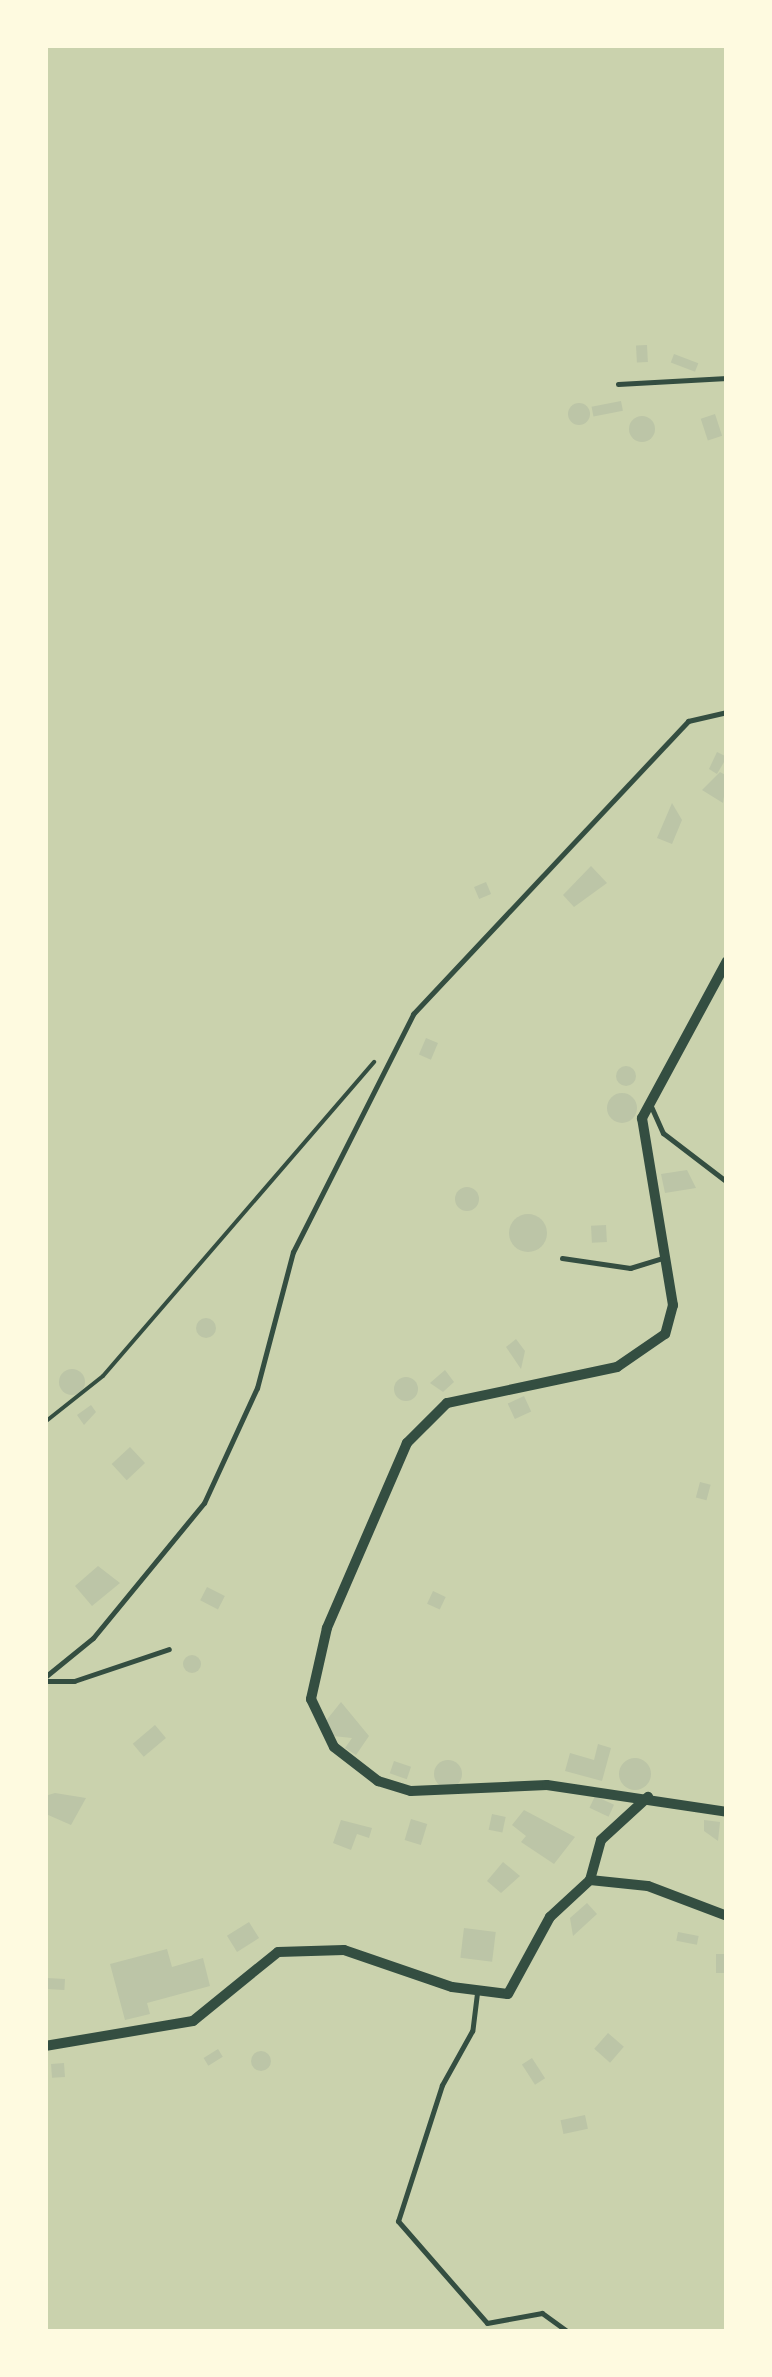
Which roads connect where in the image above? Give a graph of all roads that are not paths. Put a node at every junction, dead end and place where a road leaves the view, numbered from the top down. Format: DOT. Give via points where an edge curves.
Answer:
graph roads {
  1 [pos="727,378"];
  2 [pos="618,384"];
  3 [pos="727,712"];
  4 [pos="727,961"];
  5 [pos="648,1101"];
  6 [pos="727,1182"];
  7 [pos="562,1258"];
  8 [pos="660,1258"];
  9 [pos="169,1648"];
  10 [pos="45,1679"];
  11 [pos="648,1797"];
  12 [pos="727,1812"];
  13 [pos="590,1880"];
  14 [pos="727,1916"];
  15 [pos="476,1993"];
  16 [pos="45,2046"];
  17 [pos="568,2332"];
  1 -- 2 [label="lane"];
  3 -- 10 [label="lane" via="688,721 398,1039 294,1252 256,1388 204,1503 92,1638"];
  4 -- 5 [label="street"];
  5 -- 6 [label="lane" via="663,1133"];
  5 -- 8 [label="street" via="642,1132"];
  7 -- 8 [label="lane" via="630,1268"];
  8 -- 11 [label="street" via="673,1305 656,1346 617,1368 448,1403 407,1442 327,1628 311,1699 334,1747 378,1781 410,1791 547,1784"];
  9 -- 10 [label="lane" via="74,1681"];
  11 -- 12 [label="street"];
  11 -- 13 [label="street" via="589,1857"];
  13 -- 14 [label="street" via="648,1886"];
  13 -- 15 [label="street" via="550,1918 508,1994"];
  15 -- 16 [label="street" via="344,1950 278,1952 193,2021"];
  15 -- 17 [label="lane" via="472,2032 442,2086 398,2221 488,2322 542,2314"];
}
